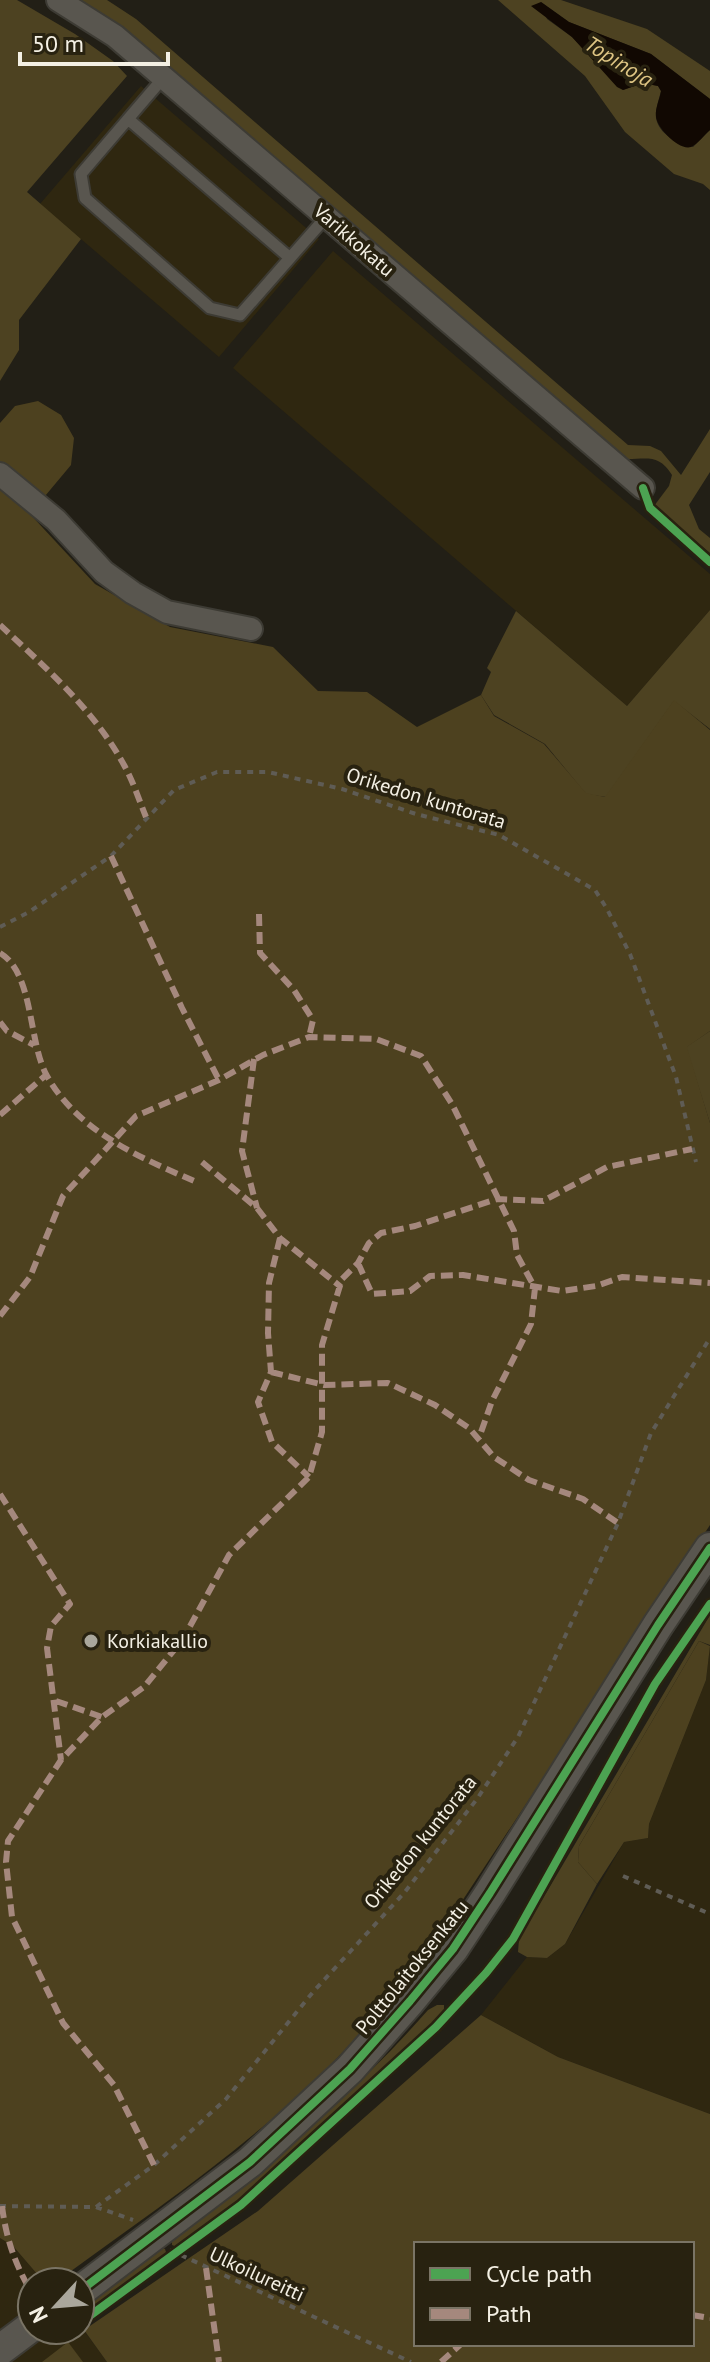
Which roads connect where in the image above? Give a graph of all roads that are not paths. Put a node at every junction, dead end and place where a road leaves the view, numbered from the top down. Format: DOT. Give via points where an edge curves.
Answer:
graph roads {
  1 [pos="58,0"];
  2 [pos="164,77"];
  3 [pos="128,119"];
  4 [pos="327,216"];
  5 [pos="290,258"];
  6 [pos="0,474"];
  7 [pos="643,488"];
  8 [pos="251,629"];
  9 [pos="710,1548"];
  10 [pos="96,2283"];
  1 -- 2 [label="street, Varikkokatu" via="115,36"];
  2 -- 3 [label="lane"];
  2 -- 4 [label="street, Varikkokatu"];
  3 -- 5 [label="lane"];
  3 -- 5 [label="lane" via="81,174 85,198 210,308 240,315"];
  4 -- 5 [label="lane"];
  4 -- 7 [label="street, Varikkokatu"];
  6 -- 8 [label="street" via="133,593 167,612"];
  9 -- 10 [label="street, Polttolaitoksenkatu" via="453,1949 350,2069 164,2250"];
}
